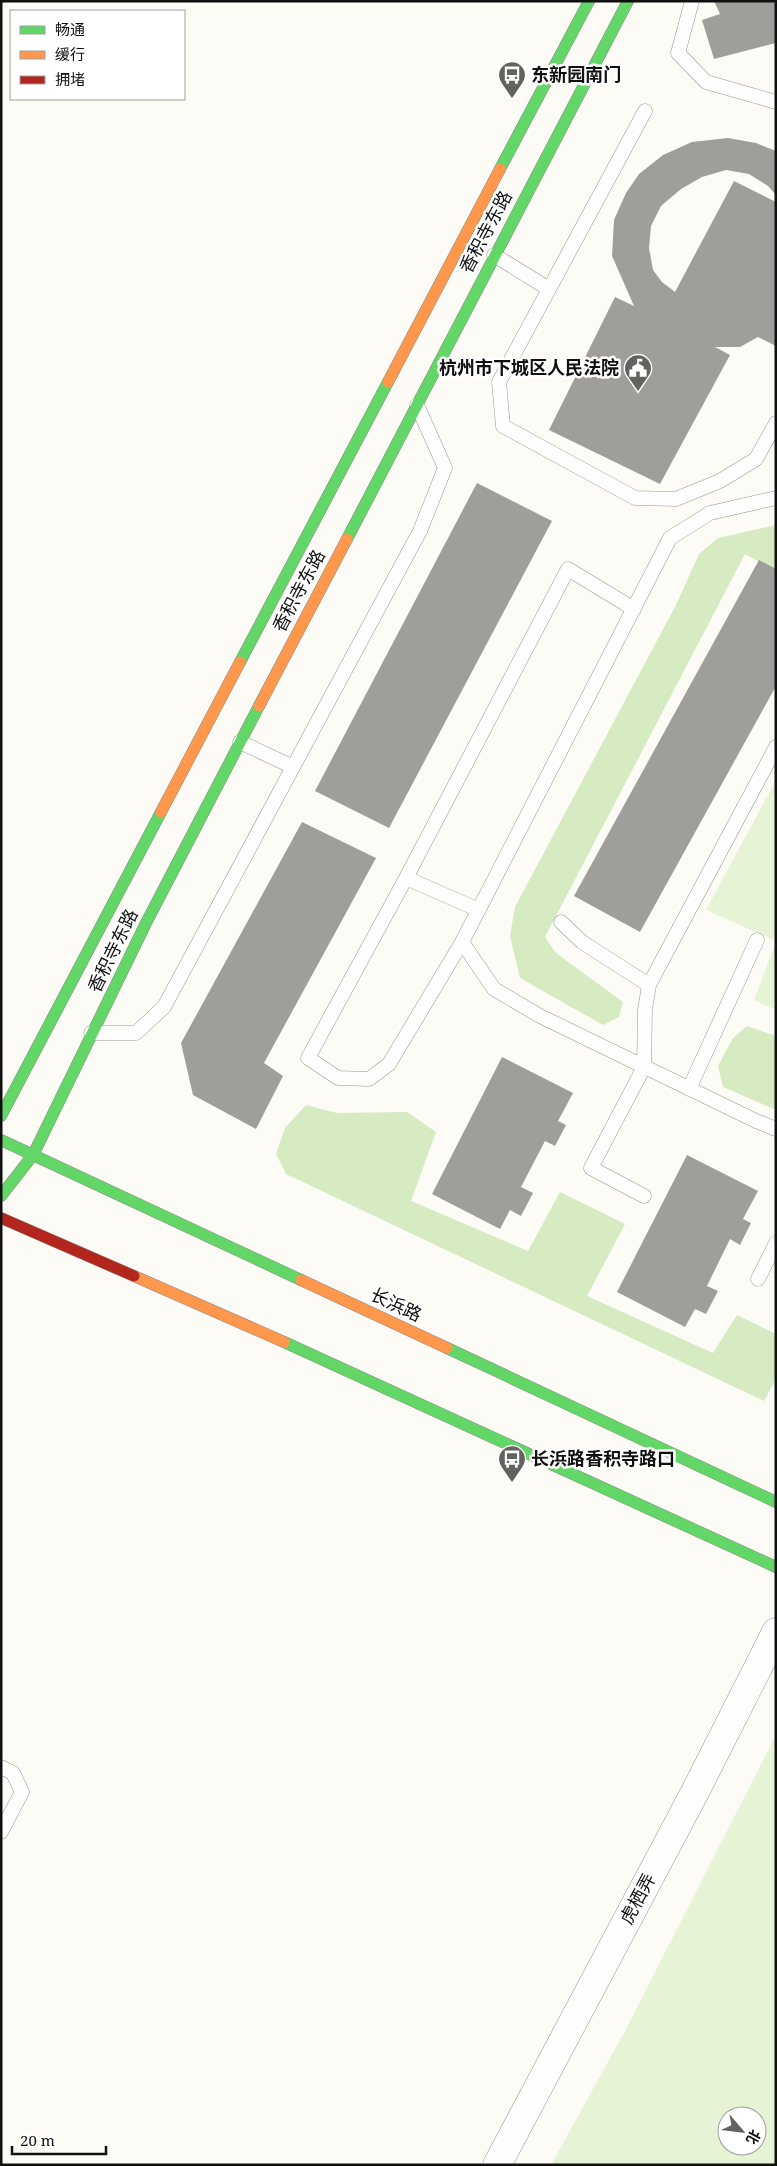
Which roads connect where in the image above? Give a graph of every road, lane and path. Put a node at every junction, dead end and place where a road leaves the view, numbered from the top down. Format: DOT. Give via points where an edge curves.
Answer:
graph roads {
  1 [pos="589,1"];
  2 [pos="628,1"];
  3 [pos="692,1"];
  4 [pos="776,102"];
  5 [pos="645,111"];
  6 [pos="494,255"];
  7 [pos="549,289"];
  8 [pos="416,404"];
  9 [pos="776,422"];
  10 [pos="776,498"];
  11 [pos="634,609"];
  12 [pos="240,742"];
  13 [pos="776,748"];
  14 [pos="293,767"];
  15 [pos="406,878"];
  16 [pos="479,910"];
  17 [pos="561,922"];
  18 [pos="757,940"];
  19 [pos="462,942"];
  20 [pos="650,985"];
  21 [pos="91,1034"];
  22 [pos="644,1067"];
  23 [pos="689,1088"];
  24 [pos="1,1116"];
  25 [pos="776,1129"];
  26 [pos="1,1140"];
  27 [pos="33,1155"];
  28 [pos="1,1196"];
  29 [pos="644,1196"];
  30 [pos="1,1218"];
  31 [pos="776,1243"];
  32 [pos="758,1279"];
  33 [pos="776,1502"];
  34 [pos="776,1567"];
  35 [pos="776,1632"];
  36 [pos="1,1767"];
  37 [pos="1,1832"];
  38 [pos="497,2165"];
  1 -- 24 [label="main road, 香积寺东路"];
  2 -- 6 [label="main road, 香积寺东路"];
  3 -- 4 [label="lane" via="678,53 706,82"];
  5 -- 7 [label="lane"];
  6 -- 7 [label="lane"];
  6 -- 8 [label="main road, 香积寺东路"];
  7 -- 9 [label="lane" via="499,382 503,426 635,498 676,498 720,481 756,459"];
  8 -- 12 [label="main road, 香积寺东路"];
  8 -- 14 [label="lane" via="445,468 420,531"];
  10 -- 11 [label="lane" via="710,513 670,538"];
  11 -- 15 [label="lane" via="568,569"];
  11 -- 16 [label="lane"];
  12 -- 14 [label="lane"];
  12 -- 21 [label="main road, 香积寺东路"];
  13 -- 20 [label="lane"];
  14 -- 21 [label="lane" via="164,1007 136,1033"];
  15 -- 16 [label="lane"];
  15 -- 19 [label="lane" via="308,1058 338,1078 369,1079 389,1064"];
  16 -- 19 [label="lane"];
  17 -- 20 [label="lane" via="582,942"];
  18 -- 23 [label="lane"];
  19 -- 22 [label="lane" via="494,989 540,1016"];
  20 -- 22 [label="lane" via="645,1010"];
  21 -- 27 [label="main road, 香积寺东路"];
  22 -- 23 [label="lane"];
  22 -- 29 [label="lane" via="591,1168"];
  23 -- 25 [label="lane"];
  26 -- 27 [label="main road, 长浜路"];
  27 -- 28 [label="main road, 香积寺东路"];
  27 -- 33 [label="main road, 长浜路"];
  30 -- 34 [label="main road" via="311,1354"];
  31 -- 32 [label="lane"];
  35 -- 38 [label="street, 虎栖弄"];
  36 -- 37 [label="lane" via="14,1773 22,1792"];
}
